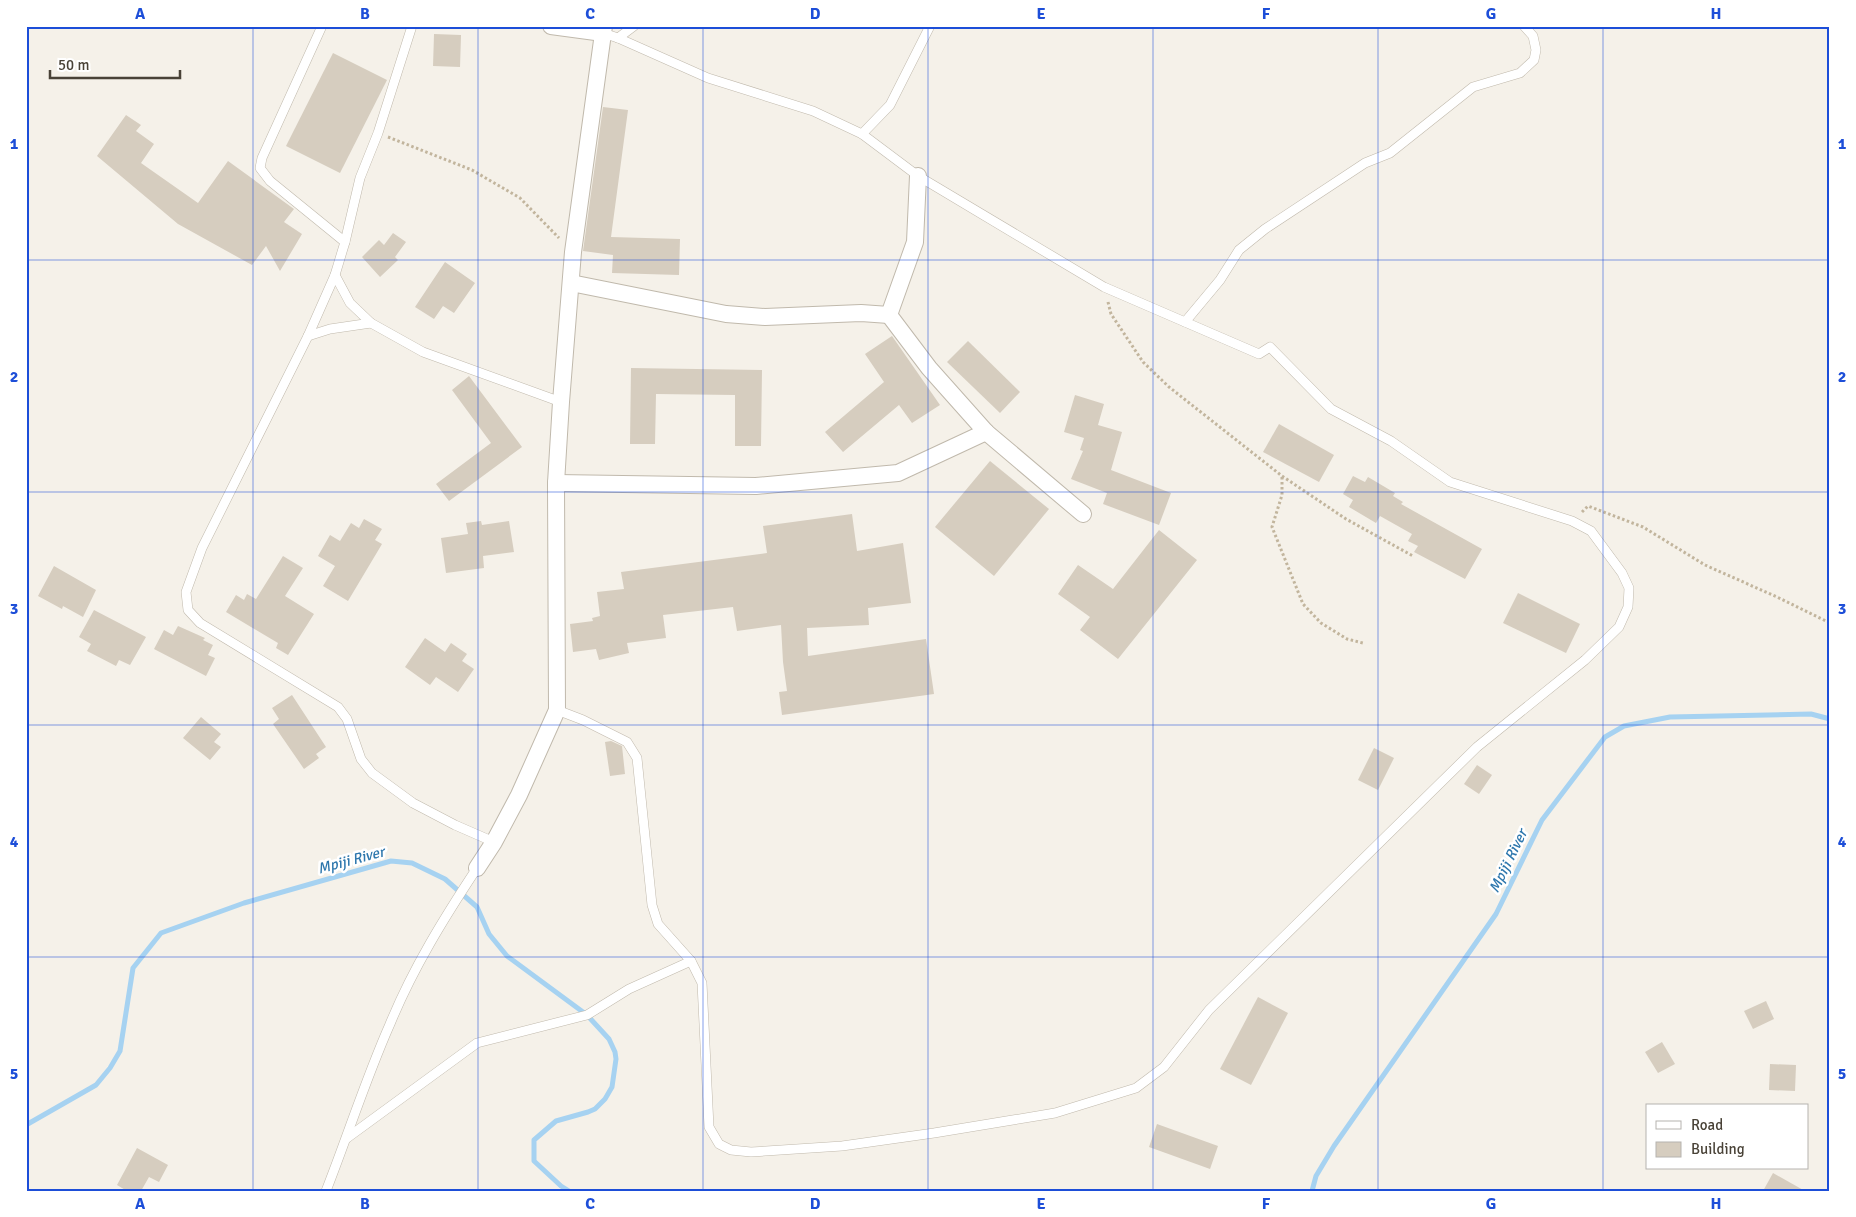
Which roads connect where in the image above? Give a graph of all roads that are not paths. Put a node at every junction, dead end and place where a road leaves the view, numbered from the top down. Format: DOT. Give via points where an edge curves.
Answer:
graph roads {
  1 [pos="322,26"];
  2 [pos="412,26"];
  3 [pos="551,26"];
  4 [pos="634,26"];
  5 [pos="930,26"];
  6 [pos="1524,26"];
  7 [pos="609,33"];
  8 [pos="862,134"];
  9 [pos="918,176"];
  10 [pos="345,242"];
  11 [pos="335,275"];
  12 [pos="571,283"];
  13 [pos="889,315"];
  14 [pos="1185,322"];
  15 [pos="371,323"];
  16 [pos="308,336"];
  17 [pos="561,402"];
  18 [pos="986,432"];
  19 [pos="556,483"];
  20 [pos="1083,514"];
  21 [pos="557,710"];
  22 [pos="494,842"];
  23 [pos="477,868"];
  24 [pos="691,961"];
  25 [pos="347,1138"];
  26 [pos="326,1191"];
  1 -- 10 [label="lane" via="260,168 270,181"];
  2 -- 10 [label="lane" via="360,178"];
  3 -- 7 [label="street"];
  4 -- 7 [label="lane"];
  5 -- 8 [label="lane" via="890,105"];
  6 -- 14 [label="lane" via="1533,36 1536,50 1534,60 1520,73 1473,87 1390,153 1365,163 1265,229 1239,250 1220,280"];
  7 -- 8 [label="lane" via="708,78 814,111"];
  7 -- 12 [label="street" via="573,252"];
  8 -- 9 [label="lane"];
  9 -- 13 [label="street" via="915,242"];
  9 -- 14 [label="lane" via="1104,286"];
  10 -- 11 [label="lane"];
  11 -- 15 [label="lane" via="350,303"];
  11 -- 16 [label="lane"];
  12 -- 13 [label="street" via="726,314 765,317"];
  12 -- 17 [label="street"];
  13 -- 18 [label="street" via="929,368"];
  14 -- 24 [label="lane" via="1259,354 1270,347 1331,409 1391,440 1450,482 1572,521 1591,532 1622,573 1629,588 1628,607 1619,627 1584,660 1477,747 1209,1010 1164,1067 1136,1088 1055,1113 934,1134 842,1146 751,1152 731,1150 719,1144 709,1127 702,983"];
  15 -- 16 [label="lane"];
  15 -- 17 [label="lane" via="423,352"];
  16 -- 22 [label="lane" via="202,548 186,592 188,610 200,624 338,707 347,719 361,759 372,773 412,803"];
  17 -- 19 [label="street"];
  18 -- 19 [label="street" via="898,473 756,486"];
  18 -- 20 [label="street"];
  19 -- 21 [label="street"];
  21 -- 22 [label="street"];
  21 -- 24 [label="lane" via="627,742 637,758 652,905 658,924"];
  22 -- 23 [label="street"];
  23 -- 25 [label="lane" via="415,970 390,1023"];
  24 -- 25 [label="lane" via="629,989 588,1015 477,1043"];
  25 -- 26 [label="lane"];
}
